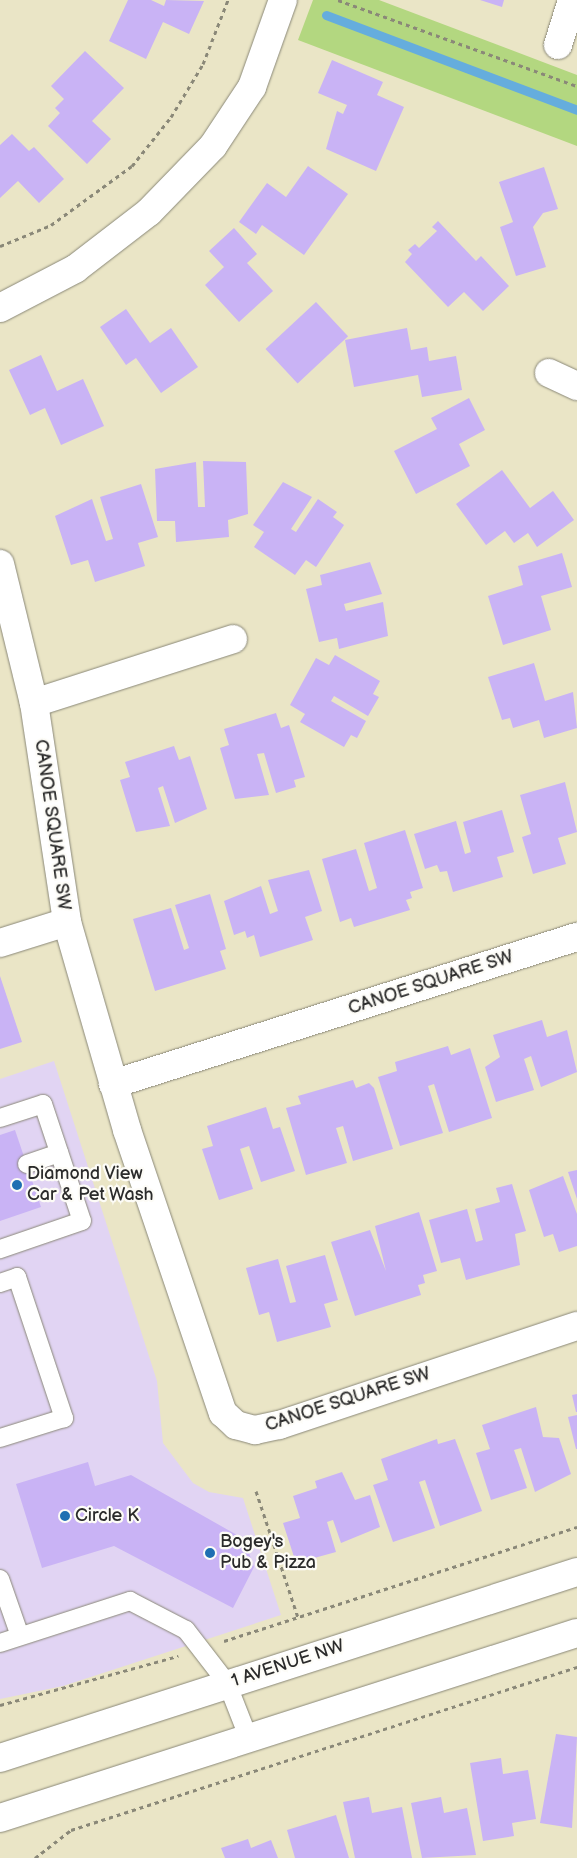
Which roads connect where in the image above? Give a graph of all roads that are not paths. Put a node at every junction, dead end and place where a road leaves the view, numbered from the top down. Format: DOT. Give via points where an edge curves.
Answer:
graph roads {
  1 [pos="283,0"];
  2 [pos="572,0"];
  3 [pos="558,45"];
  4 [pos="0,308"];
  5 [pos="549,373"];
  6 [pos="577,386"];
  7 [pos="0,564"];
  8 [pos="233,639"];
  9 [pos="34,703"];
  10 [pos="67,922"];
  11 [pos="577,936"];
  12 [pos="0,943"];
  13 [pos="113,1084"];
  14 [pos="0,1118"];
  15 [pos="59,1153"];
  16 [pos="27,1164"];
  17 [pos="0,1249"];
  18 [pos="0,1283"];
  19 [pos="577,1326"];
  20 [pos="0,1438"];
  21 [pos="577,1572"];
  22 [pos="0,1579"];
  23 [pos="577,1633"];
  24 [pos="20,1636"];
  25 [pos="0,1643"];
  26 [pos="227,1684"];
  27 [pos="250,1739"];
  28 [pos="43,1744"];
  29 [pos="0,1745"];
  30 [pos="0,1758"];
  31 [pos="71,1796"];
  32 [pos="0,1818"];
  33 [pos="0,1834"];
  1 -- 4 [label="street" via="252,87 213,146 149,212 75,270"];
  2 -- 3 [label="street"];
  5 -- 6 [label="street"];
  7 -- 9 [label="street, CANOE SQUARE SW"];
  8 -- 9 [label="street"];
  9 -- 10 [label="street, CANOE SQUARE SW"];
  10 -- 12 [label="street"];
  10 -- 13 [label="street, CANOE SQUARE SW"];
  11 -- 13 [label="street, CANOE SQUARE SW"];
  13 -- 19 [label="street, CANOE SQUARE SW" via="213,1393 223,1413 236,1425 255,1430 279,1425"];
  14 -- 15 [label="lane" via="43,1104"];
  15 -- 16 [label="lane"];
  15 -- 17 [label="lane" via="82,1222"];
  18 -- 20 [label="lane" via="17,1277 64,1418"];
  21 -- 26 [label="street, 1 AVENUE NW"];
  22 -- 24 [label="lane"];
  23 -- 27 [label="street"];
  24 -- 25 [label="lane"];
  24 -- 26 [label="lane" via="130,1601 186,1630"];
  26 -- 27 [label="lane"];
  26 -- 28 [label="street, 1 AVENUE NW"];
  27 -- 31 [label="street"];
  28 -- 29 [label="street"];
  28 -- 30 [label="street, 1 AVENUE NW"];
  31 -- 32 [label="street"];
  31 -- 33 [label="street"];
}
